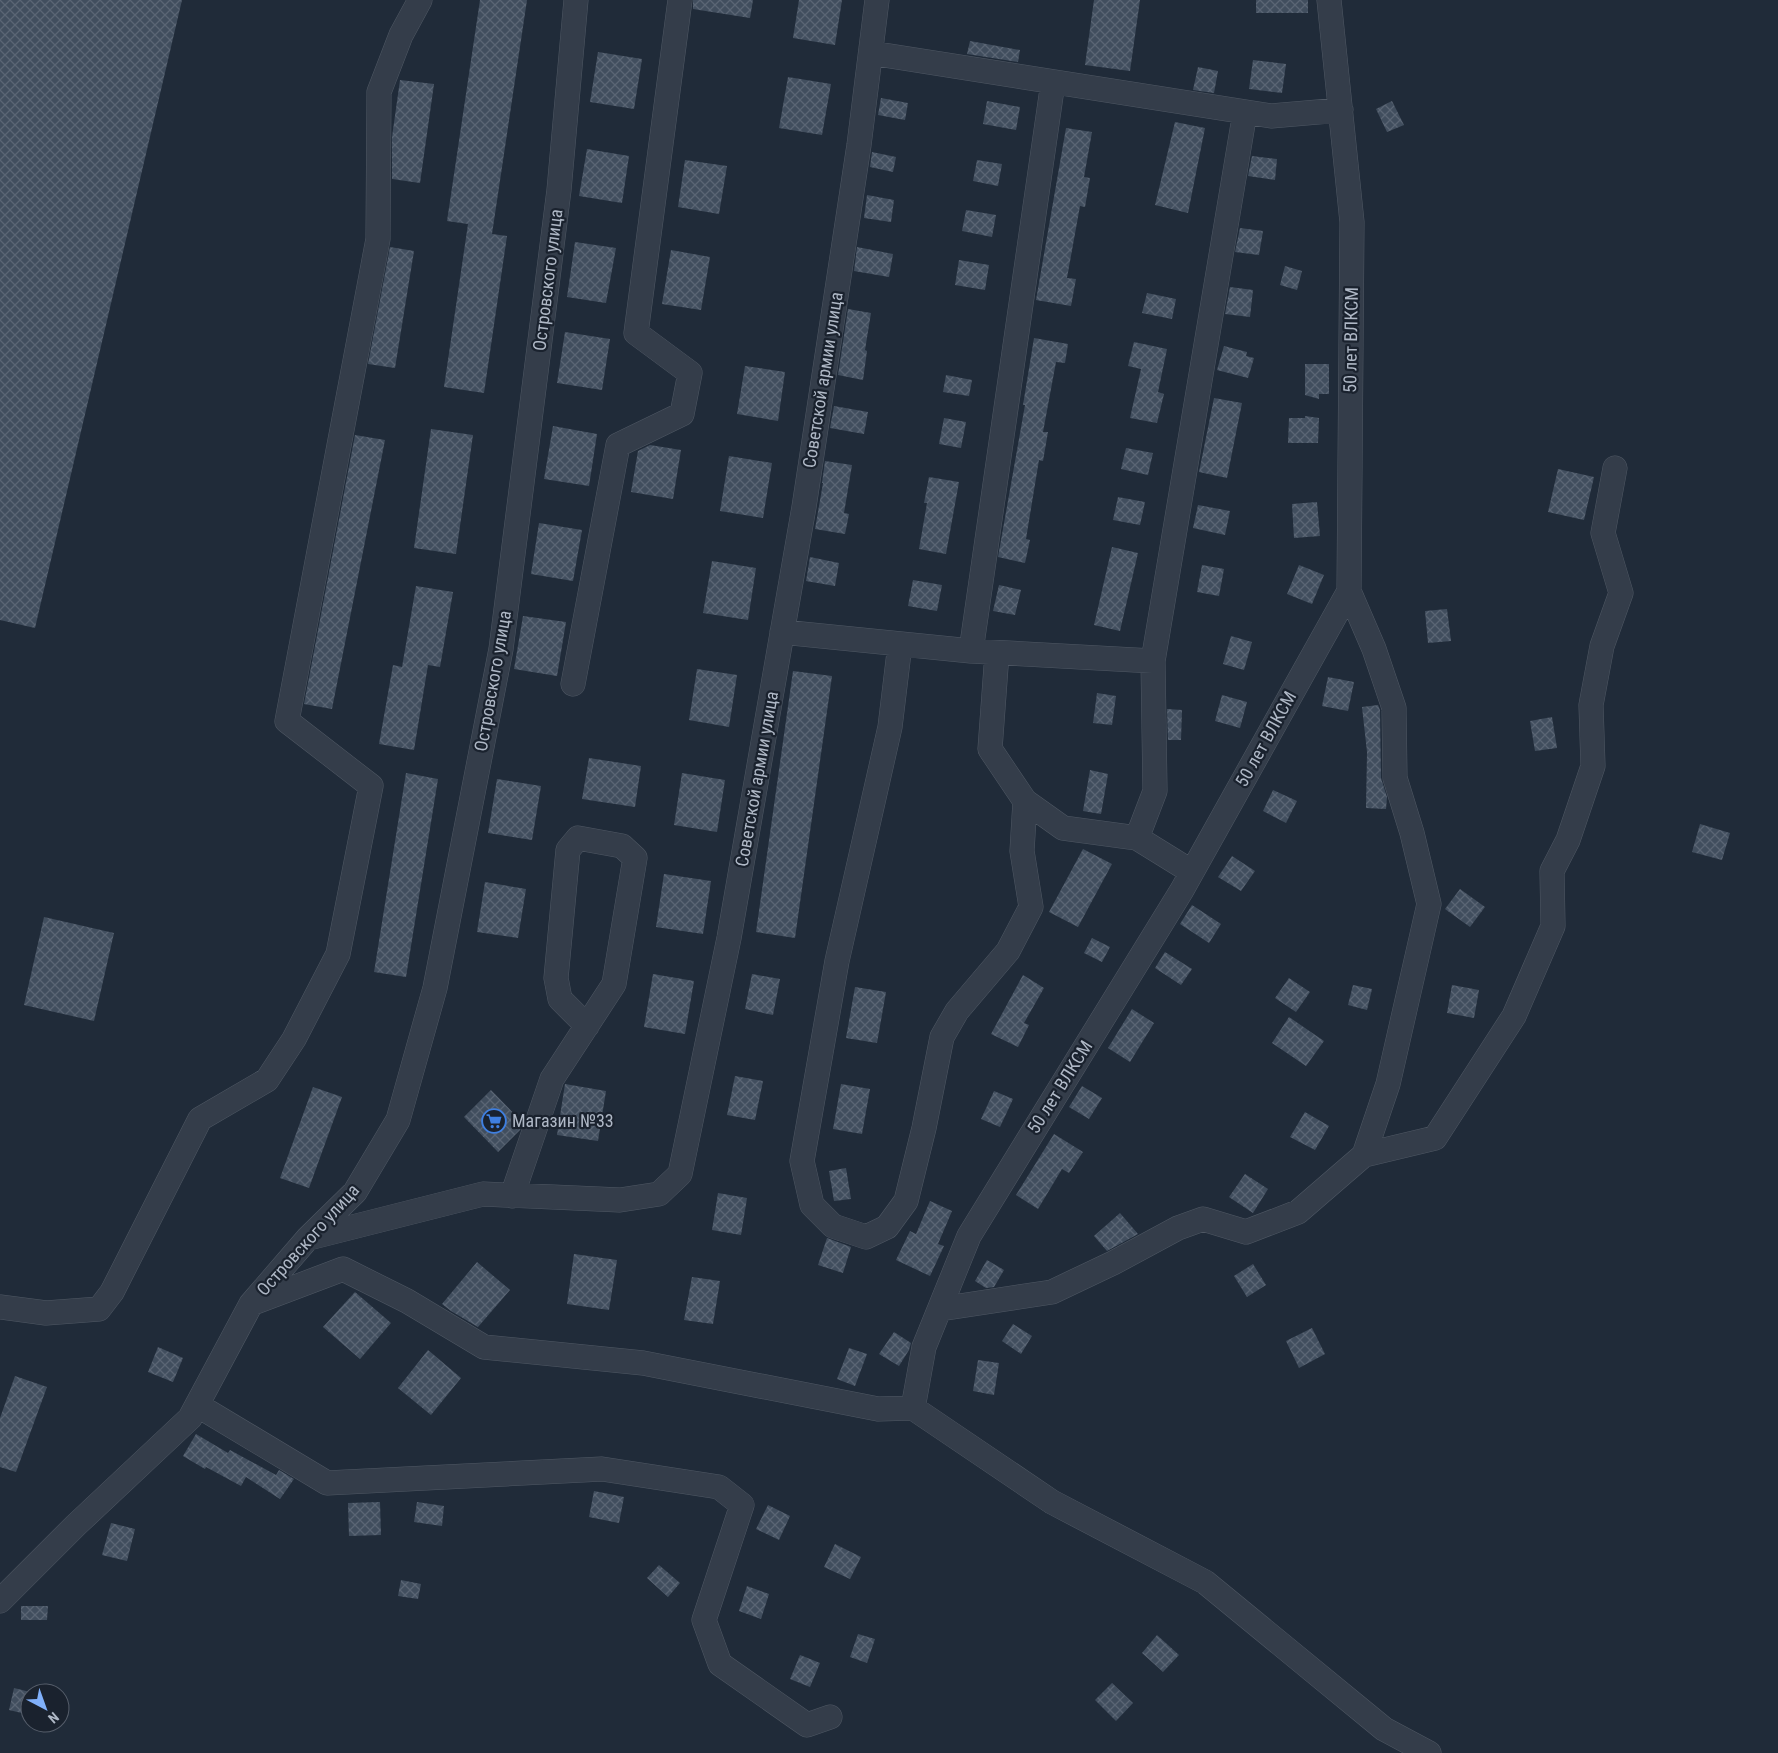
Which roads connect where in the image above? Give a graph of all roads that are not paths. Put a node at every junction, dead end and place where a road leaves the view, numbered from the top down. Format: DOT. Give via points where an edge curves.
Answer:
graph roads {
  1 [pos="420,0"];
  2 [pos="576,0"];
  3 [pos="680,0"];
  4 [pos="877,0"];
  5 [pos="1329,0"];
  6 [pos="870,53"];
  7 [pos="1053,82"];
  8 [pos="1340,110"];
  9 [pos="1245,112"];
  10 [pos="1615,468"];
  11 [pos="1349,591"];
  12 [pos="782,632"];
  13 [pos="900,644"];
  14 [pos="971,652"];
  15 [pos="997,653"];
  16 [pos="1153,660"];
  17 [pos="573,684"];
  18 [pos="1025,801"];
  19 [pos="1137,838"];
  20 [pos="1192,872"];
  21 [pos="587,1026"];
  22 [pos="1364,1155"];
  23 [pos="512,1196"];
  24 [pos="308,1238"];
  25 [pos="251,1304"];
  26 [pos="0,1307"];
  27 [pos="940,1308"];
  28 [pos="197,1405"];
  29 [pos="913,1408"];
  30 [pos="0,1601"];
  31 [pos="830,1717"];
  32 [pos="1429,1753"];
  1 -- 26 [label="street" via="401,35 379,92 378,239 287,721 371,786 338,954 294,1039 267,1080 200,1119 112,1292 99,1309 46,1313"];
  2 -- 24 [label="street, Островского улица" via="558,200 501,649 435,988 398,1120 355,1192"];
  3 -- 17 [label="street" via="636,333 690,373 682,414 618,445"];
  4 -- 6 [label="street, Советской армии улица"];
  5 -- 8 [label="street, 50 лет ВЛКСМ"];
  6 -- 7 [label="street"];
  6 -- 12 [label="street, Советской армии улица" via="859,145"];
  7 -- 9 [label="street"];
  7 -- 14 [label="street"];
  8 -- 9 [label="street" via="1271,116"];
  8 -- 11 [label="street, 50 лет ВЛКСМ" via="1352,222"];
  9 -- 16 [label="street"];
  10 -- 22 [label="street" via="1603,533 1621,593 1602,646 1591,705 1593,766 1568,840 1552,871 1553,926 1514,1016 1435,1138"];
  11 -- 20 [label="street, 50 лет ВЛКСМ"];
  11 -- 22 [label="street" via="1374,649 1394,708 1395,778 1429,904 1388,1084"];
  12 -- 13 [label="street"];
  12 -- 23 [label="street, Советской армии улица" via="729,938 680,1174 659,1194 620,1200"];
  13 -- 14 [label="street"];
  13 -- 18 [label="street" via="890,727 837,962 802,1160 812,1205 833,1226 866,1237 887,1227 906,1202 942,1037 957,1011 1008,951 1031,907 1022,851"];
  14 -- 15 [label="street"];
  15 -- 16 [label="street"];
  15 -- 18 [label="street" via="990,749"];
  16 -- 19 [label="street" via="1154,791"];
  18 -- 19 [label="street" via="1063,828"];
  19 -- 20 [label="street"];
  20 -- 27 [label="street, 50 лет ВЛКСМ" via="968,1236"];
  21 -- 21 [label="street" via="614,984 635,858 622,846 578,838 568,850 556,978 560,999"];
  21 -- 23 [label="street" via="552,1079"];
  22 -- 27 [label="street" via="1298,1212 1246,1232 1203,1219 1178,1228 1052,1292"];
  23 -- 24 [label="street, Советской армии улица" via="484,1194"];
  24 -- 25 [label="street, Островского улица"];
  25 -- 28 [label="street, Островского улица"];
  25 -- 29 [label="street" via="343,1268 484,1347 643,1363 878,1409"];
  27 -- 29 [label="street, 50 лет ВЛКСМ" via="924,1347"];
  28 -- 30 [label="street, Островского улица" via="190,1418"];
  28 -- 31 [label="street" via="327,1483 602,1469 719,1487 742,1505 704,1620 720,1664 807,1725"];
  29 -- 32 [label="street" via="1052,1502 1205,1582 1384,1729"];
}
